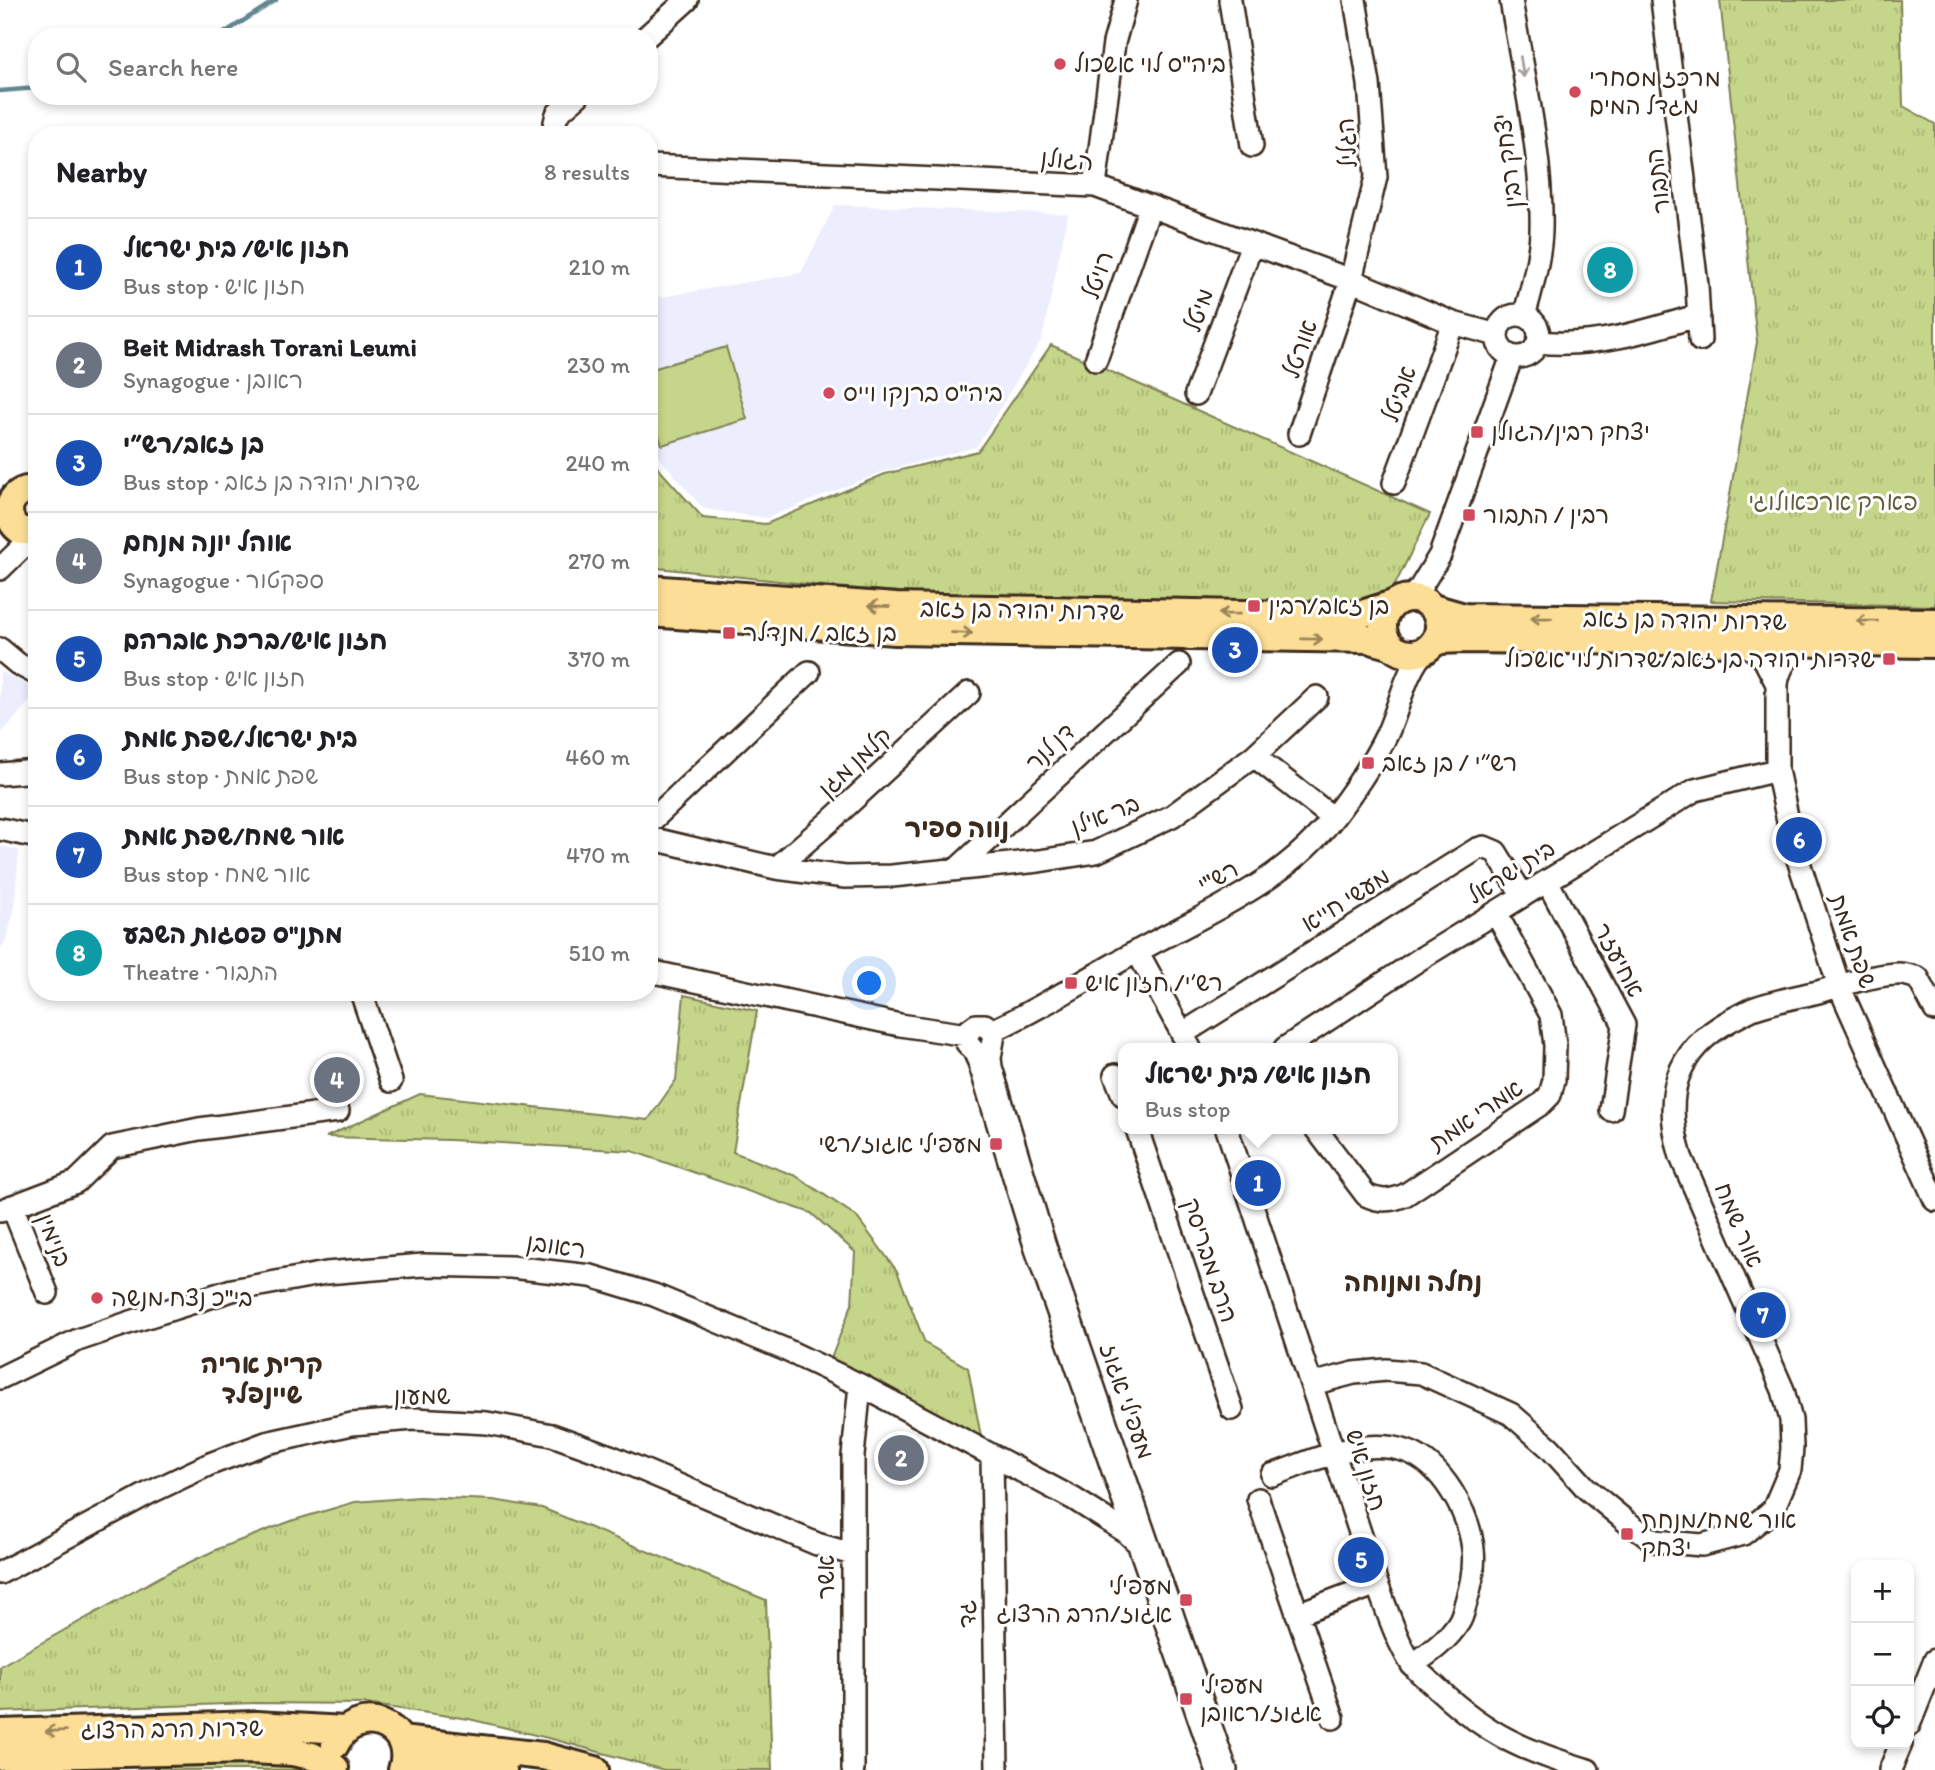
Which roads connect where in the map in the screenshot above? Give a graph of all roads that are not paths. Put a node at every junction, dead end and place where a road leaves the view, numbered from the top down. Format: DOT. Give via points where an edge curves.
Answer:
graph roads {
  1 [pos="687,0"];
  2 [pos="1126,0"];
  3 [pos="1230,0"];
  4 [pos="1354,0"];
  5 [pos="1511,0"];
  6 [pos="1662,0"];
  7 [pos="656,28"];
  8 [pos="568,105"];
  9 [pos="554,126"];
  10 [pos="1252,146"];
  11 [pos="658,166"];
  12 [pos="1095,186"];
  13 [pos="1150,207"];
  14 [pos="1252,244"];
  15 [pos="1351,280"];
  16 [pos="1699,315"];
  17 [pos="1524,316"];
  18 [pos="1453,323"];
  19 [pos="1497,335"];
  20 [pos="1700,340"];
  21 [pos="1539,342"];
  22 [pos="1512,356"];
  23 [pos="1096,360"];
  24 [pos="1196,394"];
  25 [pos="1299,434"];
  26 [pos="1394,484"];
  27 [pos="0,487"];
  28 [pos="28,490"];
  29 [pos="28,491"];
  30 [pos="7,518"];
  31 [pos="28,531"];
  32 [pos="28,541"];
  33 [pos="1,568"];
  34 [pos="658,590"];
  35 [pos="1418,604"];
  36 [pos="658,614"];
  37 [pos="1935,622"];
  38 [pos="1744,642"];
  39 [pos="1811,643"];
  40 [pos="1935,644"];
  41 [pos="1430,645"];
  42 [pos="1391,647"];
  43 [pos="0,649"];
  44 [pos="1179,664"];
  45 [pos="28,669"];
  46 [pos="809,672"];
  47 [pos="1777,684"];
  48 [pos="969,693"];
  49 [pos="1400,696"];
  50 [pos="1317,697"];
  51 [pos="1254,756"];
  52 [pos="1777,770"];
  53 [pos="28,772"];
  54 [pos="0,774"];
  55 [pos="658,815"];
  56 [pos="1333,818"];
  57 [pos="0,829"];
  58 [pos="28,835"];
  59 [pos="658,840"];
  60 [pos="776,868"];
  61 [pos="957,869"];
  62 [pos="1547,881"];
  63 [pos="1523,896"];
  64 [pos="1496,913"];
  65 [pos="1137,951"];
  66 [pos="658,973"];
  67 [pos="1839,986"];
  68 [pos="365,1001"];
  69 [pos="1935,1010"];
  70 [pos="981,1041"];
  71 [pos="1186,1041"];
  72 [pos="1293,1043"];
  73 [pos="1115,1075"];
  74 [pos="391,1081"];
  75 [pos="1118,1083"];
  76 [pos="1611,1110"];
  77 [pos="338,1111"];
  78 [pos="1139,1134"];
  79 [pos="1229,1134"];
  80 [pos="1320,1134"];
  81 [pos="1935,1200"];
  82 [pos="6,1209"];
  83 [pos="47,1293"];
  84 [pos="0,1378"];
  85 [pos="1312,1384"];
  86 [pos="860,1385"];
  87 [pos="1232,1409"];
  88 [pos="1333,1455"];
  89 [pos="992,1457"];
  90 [pos="1112,1466"];
  91 [pos="1272,1475"];
  92 [pos="1074,1499"];
  93 [pos="1258,1499"];
  94 [pos="1139,1544"];
  95 [pos="852,1554"];
  96 [pos="0,1573"];
  97 [pos="1377,1584"];
  98 [pos="1297,1614"];
  99 [pos="1935,1660"];
  100 [pos="1412,1665"];
  101 [pos="1914,1712"];
  102 [pos="1333,1718"];
  103 [pos="345,1730"];
  104 [pos="0,1732"];
  105 [pos="401,1740"];
  106 [pos="1899,1749"];
  107 [pos="0,1756"];
  108 [pos="335,1769"];
  109 [pos="405,1770"];
  110 [pos="503,1770"];
  111 [pos="595,1770"];
  112 [pos="852,1770"];
  113 [pos="997,1770"];
  114 [pos="1217,1770"];
  115 [pos="1226,1770"];
  116 [pos="1588,1770"];
  117 [pos="1890,1770"];
  1 -- 7 [label="street"];
  2 -- 12 [label="street" via="1114,43"];
  3 -- 10 [label="street"];
  4 -- 15 [label="street, הגליל" via="1369,85 1376,177"];
  5 -- 17 [label="street, יצחק רבין, one-way" via="1540,181 1541,233"];
  6 -- 16 [label="street, התבור"];
  8 -- 9 [label="street" via="557,114"];
  11 -- 12 [label="street, הגולן"];
  12 -- 13 [label="street, הגולן"];
  13 -- 14 [label="street, הגולן"];
  13 -- 23 [label="street, רויטל"];
  14 -- 15 [label="street, הגולן"];
  14 -- 24 [label="street, מיטל"];
  15 -- 18 [label="street, הגולן"];
  15 -- 25 [label="street, אורטל"];
  16 -- 20 [label="street, התבור"];
  16 -- 21 [label="street" via="1593,342"];
  17 -- 19 [label="street" via="1508,317"];
  17 -- 21 [label="street" via="1538,327"];
  18 -- 19 [label="street, הגולן"];
  18 -- 26 [label="street, אביטל"];
  19 -- 22 [label="street" via="1499,346"];
  21 -- 22 [label="street" via="1525,356"];
  22 -- 35 [label="street" via="1433,581"];
  27 -- 28 [label="main road"];
  29 -- 30 [label="main road" via="11,500"];
  30 -- 31 [label="main road"];
  30 -- 33 [label="street" via="13,547"];
  32 -- 33 [label="street"];
  35 -- 34 [label="main road, שדרות יהודה בן זאב, one-way" via="1340,616 1025,611 868,606"];
  37 -- 35 [label="main road, שדרות יהודה בן זאב, one-way" via="1464,617"];
  35 -- 41 [label="main road" via="1440,627"];
  35 -- 42 [label="main road" via="1385,614 1382,631"];
  36 -- 42 [label="main road, שדרות יהודה בן זאב, one-way" via="895,631 1368,639"];
  38 -- 39 [label="main road, שדרות יהודה בן זאב"];
  38 -- 41 [label="main road, שדרות יהודה בן זאב" via="1462,639"];
  38 -- 47 [label="street" via="1764,659"];
  39 -- 40 [label="main road, שדרות יהודה בן זאב"];
  39 -- 47 [label="street, שפת אמת" via="1789,656"];
  41 -- 42 [label="main road" via="1413,653"];
  41 -- 49 [label="street, רש\"י" via="1412,667"];
  42 -- 49 [label="street, רש\"י" via="1402,681"];
  43 -- 45 [label="street"];
  44 -- 61 [label="street, דן לנר"];
  46 -- 55 [label="street"];
  47 -- 52 [label="street, שפת אמת"];
  48 -- 60 [label="street, קלמן מגן"];
  49 -- 56 [label="street, רש\"י" via="1377,754"];
  50 -- 51 [label="street, בר אילן"];
  51 -- 56 [label="street"];
  51 -- 61 [label="street, בר אילן" via="1172,816 1096,852"];
  52 -- 62 [label="street, בית ישראל" via="1695,790"];
  52 -- 67 [label="street, שפת אמת" via="1793,844"];
  53 -- 54 [label="street"];
  56 -- 65 [label="street, רש\"י" via="1274,876"];
  57 -- 58 [label="street"];
  59 -- 60 [label="street, בר אילן"];
  60 -- 61 [label="street, בר אילן" via="845,877"];
  62 -- 63 [label="street, בית ישראל"];
  62 -- 76 [label="street, אחיעזר" via="1624,1025"];
  63 -- 64 [label="street, בית ישראל"];
  63 -- 71 [label="street, מעשי חייא" via="1496,852 1477,849"];
  64 -- 72 [label="street, בית ישראל"];
  64 -- 80 [label="street, אמרי אמת" via="1551,1014 1555,1045 1550,1094 1393,1200 1366,1195"];
  65 -- 70 [label="street, רש\"י"];
  65 -- 71 [label="street"];
  66 -- 70 [label="street"];
  67 -- 69 [label="street, אור שמח" via="1898,974 1918,978"];
  67 -- 81 [label="street, שפת אמת"];
  67 -- 85 [label="street, אור שמח" via="1753,1008 1724,1024 1689,1053 1674,1091 1674,1132 1681,1157 1783,1390 1791,1420 1790,1470 1783,1488 1773,1510 1743,1534 1702,1545 1654,1541 1587,1489 1511,1414 1421,1373 1354,1373"];
  68 -- 74 [label="street"];
  70 -- 90 [label="street, מעפילי אגוז" via="1036,1249"];
  70 -- 115 [label="street, מעפילי אגוז" via="1045,1246"];
  73 -- 75 [label="street"];
  77 -- 82 [label="street" via="198,1129 111,1147 76,1182"];
  78 -- 87 [label="street, הרב מבריסק"];
  79 -- 85 [label="street, חזון איש"];
  82 -- 83 [label="street, בנימין"];
  84 -- 86 [label="street, ראובן" via="78,1340 232,1290 326,1273 422,1265 511,1266 591,1276 654,1295"];
  85 -- 88 [label="street, חזון איש"];
  86 -- 89 [label="street, ראובן"];
  86 -- 95 [label="street, אשר" via="853,1456"];
  88 -- 91 [label="street"];
  88 -- 97 [label="street, חזון איש"];
  88 -- 100 [label="street" via="1366,1447 1408,1451 1434,1469 1467,1521 1473,1550 1461,1619 1448,1637"];
  89 -- 92 [label="street, ראובן"];
  89 -- 113 [label="street, גד"];
  90 -- 92 [label="street" via="1111,1488 1102,1499"];
  90 -- 94 [label="street, מעפילי אגוז"];
  92 -- 94 [label="street, ראובן"];
  93 -- 98 [label="street"];
  94 -- 114 [label="street, מעפילי אגוז"];
  95 -- 96 [label="street, שמעון" via="817,1544 552,1435 487,1423 414,1419 352,1424 266,1443 149,1493"];
  95 -- 112 [label="street, אשר"];
  97 -- 98 [label="street"];
  97 -- 100 [label="street, חזון איש"];
  98 -- 102 [label="street"];
  99 -- 101 [label="street"];
  100 -- 116 [label="street, חזון איש" via="1468,1716 1498,1736"];
  103 -- 104 [label="main road, שדרות הרב הרצוג, one-way" via="256,1725"];
  103 -- 105 [label="main road, שדרות הרב הרצוג" via="375,1721"];
  103 -- 108 [label="main road" via="335,1747"];
  105 -- 109 [label="main road"];
  105 -- 111 [label="main road" via="542,1756"];
  106 -- 117 [label="street"];
  107 -- 108 [label="main road, שדרות הרב הרצוג" via="248,1750 312,1756"];
  109 -- 110 [label="main road" via="444,1760"];
}
